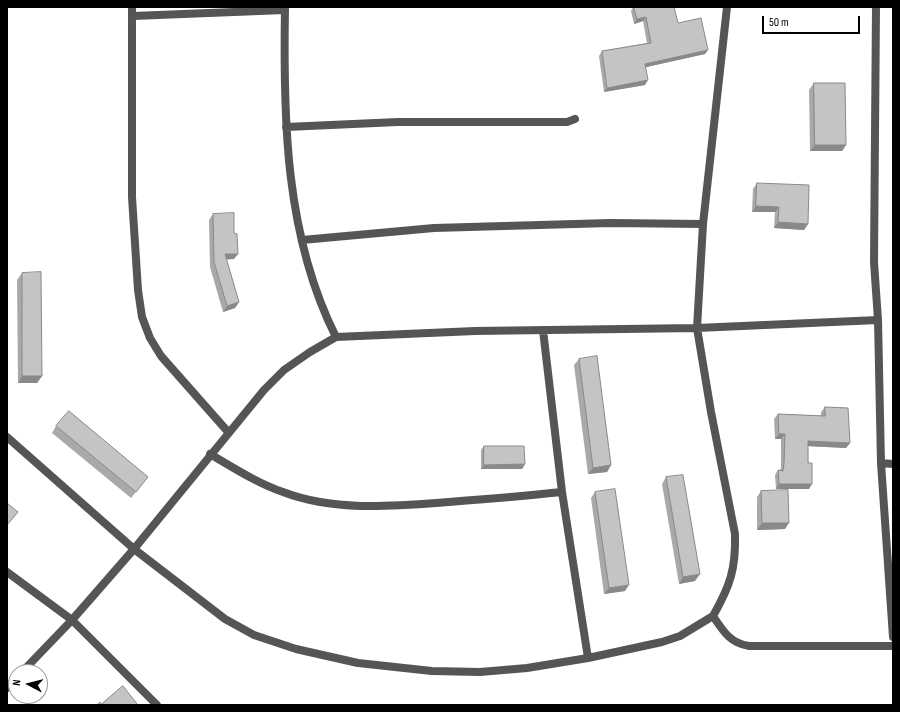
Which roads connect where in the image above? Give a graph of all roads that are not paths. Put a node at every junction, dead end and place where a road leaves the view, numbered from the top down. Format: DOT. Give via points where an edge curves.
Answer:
graph roads {
  1 [pos="132,7"];
  2 [pos="727,7"];
  3 [pos="876,7"];
  4 [pos="285,9"];
  5 [pos="133,16"];
  6 [pos="575,119"];
  7 [pos="286,127"];
  8 [pos="703,224"];
  9 [pos="302,240"];
  10 [pos="878,320"];
  11 [pos="697,328"];
  12 [pos="543,330"];
  13 [pos="336,337"];
  14 [pos="229,434"];
  15 [pos="7,437"];
  16 [pos="210,454"];
  17 [pos="881,463"];
  18 [pos="893,464"];
  19 [pos="562,492"];
  20 [pos="134,549"];
  21 [pos="7,572"];
  22 [pos="713,616"];
  23 [pos="72,620"];
  24 [pos="893,637"];
  25 [pos="893,646"];
  26 [pos="588,658"];
  27 [pos="30,664"];
  28 [pos="157,705"];
  1 -- 5 [label="street"];
  2 -- 8 [label="street"];
  3 -- 10 [label="street" via="874,262"];
  4 -- 5 [label="street"];
  4 -- 7 [label="street"];
  5 -- 14 [label="street" via="132,197 142,317 150,338 161,356"];
  6 -- 7 [label="street" via="567,122 398,122"];
  7 -- 9 [label="street" via="293,196"];
  8 -- 9 [label="street" via="610,223 434,228"];
  8 -- 11 [label="street"];
  9 -- 13 [label="street" via="313,282"];
  10 -- 11 [label="street"];
  10 -- 17 [label="street"];
  11 -- 12 [label="street"];
  11 -- 22 [label="street" via="735,534 733,574 727,592"];
  12 -- 13 [label="street"];
  12 -- 19 [label="street"];
  13 -- 14 [label="street" via="284,370 264,390"];
  14 -- 16 [label="street"];
  15 -- 20 [label="street"];
  16 -- 19 [label="street" via="253,479 284,493 343,504 421,504"];
  16 -- 20 [label="street"];
  17 -- 18 [label="street"];
  17 -- 24 [label="street"];
  19 -- 26 [label="street"];
  20 -- 23 [label="street"];
  20 -- 26 [label="street" via="225,620 254,635 296,649 358,663 432,671 480,672 527,668"];
  21 -- 23 [label="street"];
  22 -- 25 [label="street" via="728,638 738,644 749,646"];
  22 -- 26 [label="street" via="680,636"];
  23 -- 27 [label="street"];
  23 -- 28 [label="street"];
}
